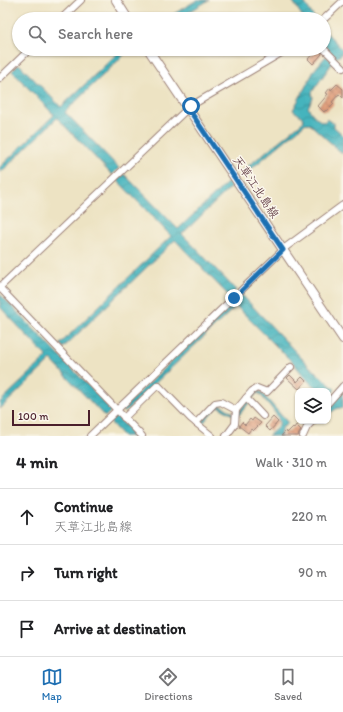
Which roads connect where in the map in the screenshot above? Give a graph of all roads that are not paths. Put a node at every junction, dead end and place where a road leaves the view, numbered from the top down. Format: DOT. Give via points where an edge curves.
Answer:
graph roads {
  1 [pos="81,0"];
  2 [pos="116,0"];
  3 [pos="343,1"];
  4 [pos="68,12"];
  5 [pos="124,12"];
  6 [pos="331,12"];
  7 [pos="331,55"];
  8 [pos="23,56"];
  9 [pos="153,56"];
  10 [pos="276,56"];
  11 [pos="343,68"];
  12 [pos="0,78"];
  13 [pos="188,108"];
  14 [pos="343,205"];
  15 [pos="283,250"];
  16 [pos="0,288"];
  17 [pos="343,339"];
  18 [pos="291,367"];
  19 [pos="343,386"];
  20 [pos="248,400"];
  21 [pos="331,400"];
  22 [pos="236,413"];
  23 [pos="113,414"];
  24 [pos="263,416"];
  25 [pos="124,418"];
  26 [pos="196,423"];
  27 [pos="310,424"];
  28 [pos="90,436"];
  29 [pos="142,436"];
  30 [pos="212,436"];
  31 [pos="226,436"];
  32 [pos="303,436"];
  1 -- 4 [label="street"];
  2 -- 5 [label="street"];
  3 -- 6 [label="street"];
  7 -- 11 [label="street"];
  8 -- 12 [label="street"];
  9 -- 13 [label="street, 天草江北島線"];
  10 -- 13 [label="street"];
  13 -- 15 [label="street, 天草江北島線"];
  13 -- 16 [label="street"];
  14 -- 15 [label="street"];
  15 -- 17 [label="street, 天草江北島線"];
  15 -- 23 [label="street"];
  16 -- 23 [label="street"];
  18 -- 20 [label="street" via="267,392 257,388 252,391"];
  19 -- 21 [label="street"];
  20 -- 22 [label="street"];
  20 -- 24 [label="street"];
  22 -- 26 [label="street" via="221,402 215,403"];
  22 -- 31 [label="street" via="234,424"];
  23 -- 25 [label="street"];
  23 -- 28 [label="street"];
  25 -- 26 [label="street" via="158,385"];
  25 -- 29 [label="street"];
  26 -- 30 [label="street"];
  27 -- 32 [label="street"];
}
